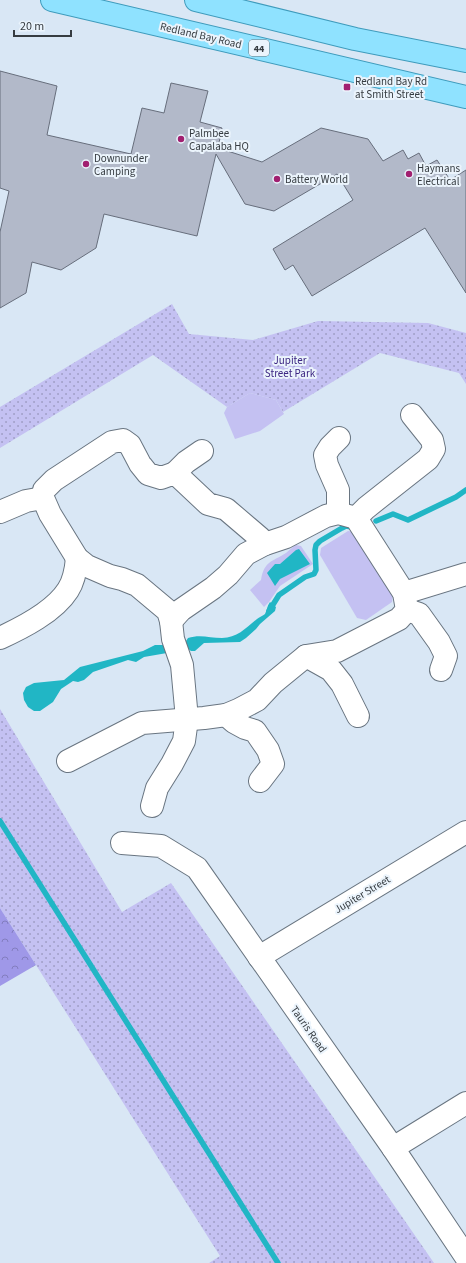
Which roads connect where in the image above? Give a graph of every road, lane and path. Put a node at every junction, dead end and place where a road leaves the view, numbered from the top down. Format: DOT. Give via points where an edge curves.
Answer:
graph roads {
  1 [pos="52,0"];
  2 [pos="196,0"];
  3 [pos="466,62"];
  4 [pos="466,97"];
  5 [pos="412,415"];
  6 [pos="339,438"];
  7 [pos="202,451"];
  8 [pos="175,473"];
  9 [pos="43,498"];
  10 [pos="0,512"];
  11 [pos="347,516"];
  12 [pos="265,544"];
  13 [pos="77,558"];
  14 [pos="466,574"];
  15 [pos="405,601"];
  16 [pos="171,620"];
  17 [pos="0,638"];
  18 [pos="348,646"];
  19 [pos="306,656"];
  20 [pos="441,670"];
  21 [pos="342,684"];
  22 [pos="257,700"];
  23 [pos="226,715"];
  24 [pos="358,716"];
  25 [pos="187,719"];
  26 [pos="255,731"];
  27 [pos="68,761"];
  28 [pos="260,781"];
  29 [pos="152,806"];
  30 [pos="466,832"];
  31 [pos="122,843"];
  32 [pos="259,957"];
  33 [pos="466,1104"];
  34 [pos="393,1148"];
  35 [pos="466,1257"];
  1 -- 4 [label="main road, Redland Bay Road / 44"];
  2 -- 3 [label="main road" via="355,39"];
  5 -- 11 [label="street" via="432,440 434,449 428,459 366,508"];
  6 -- 11 [label="street" via="324,455"];
  7 -- 8 [label="street"];
  8 -- 9 [label="street" via="161,478 148,474 130,444 123,440 112,442 54,480 44,490"];
  8 -- 12 [label="street" via="208,504 226,509"];
  9 -- 10 [label="street" via="26,501"];
  9 -- 13 [label="street"];
  11 -- 12 [label="street" via="326,516 286,537"];
  11 -- 15 [label="street"];
  12 -- 16 [label="street" via="246,554 228,575"];
  13 -- 16 [label="street" via="87,566 137,585 168,611"];
  13 -- 17 [label="street" via="75,574 68,590 55,604 13,633"];
  14 -- 15 [label="street"];
  15 -- 18 [label="street" via="399,619"];
  15 -- 20 [label="street" via="439,642 446,656"];
  16 -- 25 [label="street" via="182,665"];
  18 -- 19 [label="street" via="337,651"];
  18 -- 21 [label="street"];
  19 -- 21 [label="street" via="330,670"];
  19 -- 22 [label="street"];
  21 -- 24 [label="street"];
  22 -- 23 [label="street"];
  22 -- 26 [label="street"];
  23 -- 25 [label="street"];
  23 -- 26 [label="street" via="234,722"];
  25 -- 27 [label="street" via="142,723"];
  25 -- 29 [label="street" via="184,741 157,788"];
  26 -- 28 [label="street" via="268,750 273,764"];
  30 -- 32 [label="street, Jupiter Street"];
  31 -- 32 [label="street, Tauris Road" via="161,846 197,868"];
  32 -- 34 [label="street, Tauris Road"];
  33 -- 34 [label="street"];
  34 -- 35 [label="street, Tauris Road"];
}
